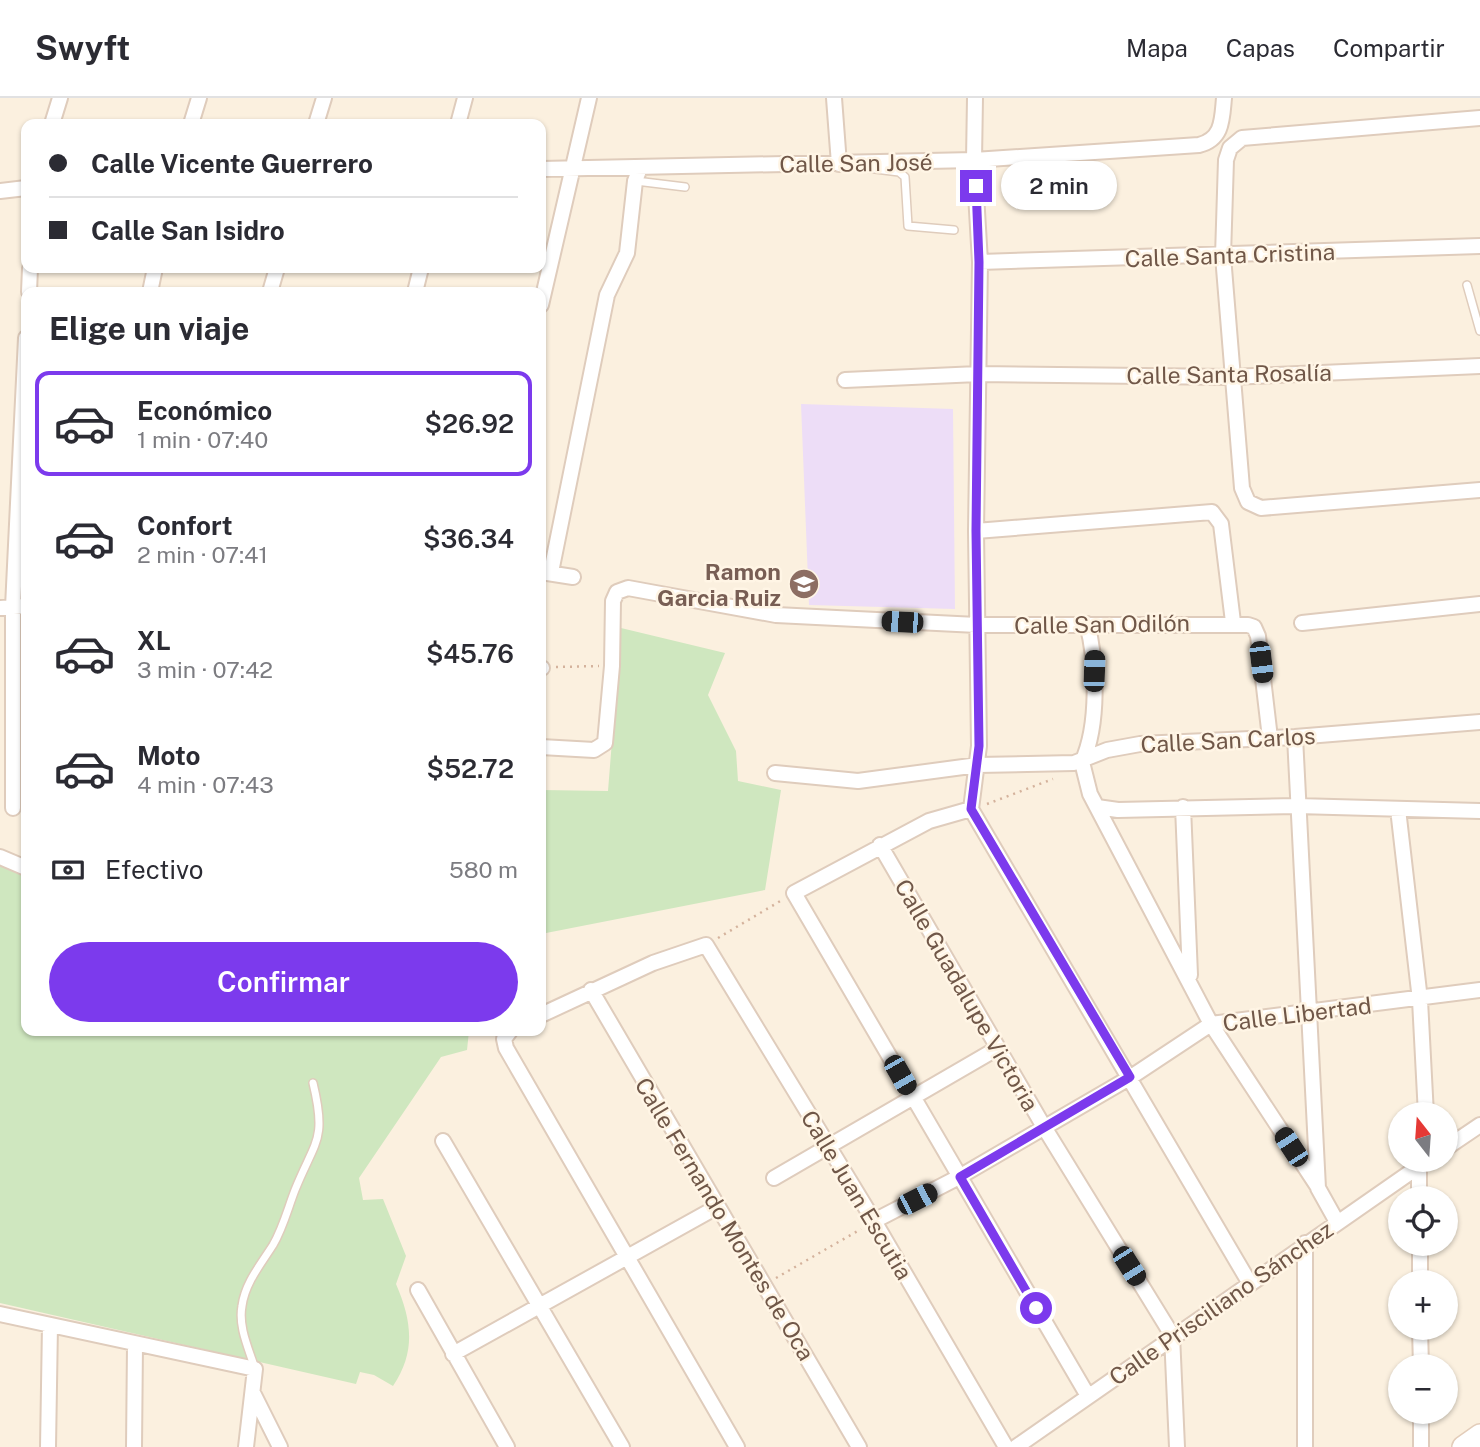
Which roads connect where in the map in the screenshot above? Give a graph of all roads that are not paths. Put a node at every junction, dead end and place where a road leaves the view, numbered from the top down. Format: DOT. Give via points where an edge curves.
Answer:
graph roads {
  1 [pos="60,98"];
  2 [pos="199,98"];
  3 [pos="324,98"];
  4 [pos="465,98"];
  5 [pos="589,98"];
  6 [pos="834,98"];
  7 [pos="975,98"];
  8 [pos="1224,98"];
  9 [pos="1480,118"];
  10 [pos="54,119"];
  11 [pos="193,119"];
  12 [pos="318,119"];
  13 [pos="459,119"];
  14 [pos="974,160"];
  15 [pos="839,163"];
  16 [pos="546,169"];
  17 [pos="570,169"];
  18 [pos="638,174"];
  19 [pos="685,187"];
  20 [pos="21,189"];
  21 [pos="0,191"];
  22 [pos="954,230"];
  23 [pos="1480,246"];
  24 [pos="1223,256"];
  25 [pos="979,262"];
  26 [pos="1467,285"];
  27 [pos="545,287"];
  28 [pos="1480,331"];
  29 [pos="1480,366"];
  30 [pos="978,374"];
  31 [pos="1230,377"];
  32 [pos="845,380"];
  33 [pos="21,441"];
  34 [pos="1480,490"];
  35 [pos="976,531"];
  36 [pos="546,572"];
  37 [pos="573,577"];
  38 [pos="1480,604"];
  39 [pos="13,607"];
  40 [pos="1233,622"];
  41 [pos="1302,623"];
  42 [pos="1087,624"];
  43 [pos="977,625"];
  44 [pos="1480,722"];
  45 [pos="1295,737"];
  46 [pos="1270,738"];
  47 [pos="546,747"];
  48 [pos="1078,763"];
  49 [pos="978,765"];
  50 [pos="775,773"];
  51 [pos="971,805"];
  52 [pos="1297,806"];
  53 [pos="1097,807"];
  54 [pos="1183,807"];
  55 [pos="13,808"];
  56 [pos="1398,809"];
  57 [pos="1480,811"];
  58 [pos="880,845"];
  59 [pos="0,857"];
  60 [pos="21,865"];
  61 [pos="1190,979"];
  62 [pos="591,990"];
  63 [pos="1480,990"];
  64 [pos="1420,1000"];
  65 [pos="1307,1011"];
  66 [pos="546,1012"];
  67 [pos="1211,1024"];
  68 [pos="507,1036"];
  69 [pos="998,1048"];
  70 [pos="1130,1077"];
  71 [pos="313,1083"];
  72 [pos="913,1098"];
  73 [pos="1425,1102"];
  74 [pos="1480,1125"];
  75 [pos="1044,1127"];
  76 [pos="1458,1140"];
  77 [pos="443,1141"];
  78 [pos="827,1148"];
  79 [pos="1412,1172"];
  80 [pos="960,1177"];
  81 [pos="774,1178"];
  82 [pos="1318,1188"];
  83 [pos="717,1207"];
  84 [pos="874,1221"];
  85 [pos="1337,1222"];
  86 [pos="1305,1243"];
  87 [pos="625,1257"];
  88 [pos="1249,1282"];
  89 [pos="418,1290"];
  90 [pos="539,1306"];
  91 [pos="0,1314"];
  92 [pos="50,1325"];
  93 [pos="1172,1335"];
  94 [pos="135,1345"];
  95 [pos="453,1354"];
  96 [pos="255,1369"];
  97 [pos="253,1391"];
  98 [pos="1088,1396"];
  99 [pos="1421,1424"];
  100 [pos="1480,1434"];
  101 [pos="47,1447"];
  102 [pos="134,1447"];
  103 [pos="246,1447"];
  104 [pos="280,1447"];
  105 [pos="508,1447"];
  106 [pos="622,1447"];
  107 [pos="737,1447"];
  108 [pos="859,1447"];
  109 [pos="1006,1447"];
  110 [pos="1016,1447"];
  111 [pos="1177,1447"];
  112 [pos="1305,1447"];
  113 [pos="1421,1447"];
  114 [pos="1463,1447"];
  1 -- 10 [label="street"];
  2 -- 11 [label="street"];
  3 -- 12 [label="street"];
  4 -- 13 [label="street"];
  5 -- 17 [label="street"];
  6 -- 15 [label="street"];
  7 -- 14 [label="street"];
  8 -- 14 [label="street, Calle San José" via="1222,127 1211,141 1199,145"];
  9 -- 24 [label="street" via="1250,137 1233,144 1226,160"];
  14 -- 15 [label="street, Calle San José"];
  14 -- 25 [label="street"];
  15 -- 18 [label="street, Calle San José"];
  15 -- 22 [label="lane" via="902,173 906,224"];
  16 -- 17 [label="street, Calle San José"];
  17 -- 18 [label="street, Calle San José"];
  17 -- 27 [label="street"];
  18 -- 19 [label="lane"];
  18 -- 36 [label="street" via="627,253 607,295"];
  20 -- 21 [label="street"];
  23 -- 24 [label="street, Calle Santa Cristina"];
  24 -- 25 [label="street, Calle Santa Cristina"];
  24 -- 31 [label="street"];
  25 -- 30 [label="street"];
  26 -- 28 [label="lane"];
  29 -- 31 [label="street, Calle Santa Rosalía"];
  30 -- 31 [label="street, Calle Santa Rosalía"];
  30 -- 32 [label="street, Calle Santa Rosalía"];
  30 -- 35 [label="street"];
  31 -- 34 [label="street" via="1242,488 1248,502 1261,508"];
  33 -- 39 [label="street"];
  35 -- 40 [label="street" via="1206,511 1215,514 1221,524"];
  35 -- 43 [label="street"];
  36 -- 37 [label="street"];
  38 -- 41 [label="street"];
  39 -- 55 [label="street"];
  40 -- 42 [label="street, Calle San Odilón"];
  40 -- 46 [label="street, Calle San Odilón" via="1254,627 1258,636"];
  42 -- 43 [label="street, Calle San Odilón"];
  42 -- 48 [label="street" via="1094,649 1091,735"];
  43 -- 47 [label="street, Calle San Odilón" via="776,615 628,588 617,592 613,601 607,739 600,747 587,750"];
  43 -- 49 [label="street"];
  44 -- 45 [label="street, Calle San Carlos"];
  45 -- 46 [label="street, Calle San Carlos"];
  45 -- 52 [label="street"];
  46 -- 48 [label="street, Calle San Carlos" via="1118,746"];
  48 -- 49 [label="street, Calle San Carlos"];
  48 -- 53 [label="street"];
  49 -- 50 [label="street, Calle San Carlos" via="858,781"];
  49 -- 51 [label="street"];
  51 -- 58 [label="street"];
  51 -- 70 [label="street"];
  52 -- 54 [label="street"];
  52 -- 56 [label="street"];
  52 -- 65 [label="street"];
  53 -- 54 [label="street"];
  53 -- 61 [label="street"];
  54 -- 61 [label="street"];
  56 -- 57 [label="street"];
  56 -- 64 [label="street"];
  58 -- 69 [label="street, Calle Guadalupe Victoria"];
  58 -- 72 [label="street" via="794,893"];
  59 -- 60 [label="street"];
  61 -- 67 [label="street"];
  62 -- 66 [label="street"];
  62 -- 78 [label="street, Calle Juan Escutia" via="706,944"];
  62 -- 83 [label="street, Calle Fernando Montes de Oca"];
  63 -- 64 [label="street, Calle Libertad"];
  64 -- 65 [label="street, Calle Libertad"];
  64 -- 73 [label="street"];
  65 -- 67 [label="street, Calle Libertad"];
  65 -- 82 [label="street"];
  67 -- 70 [label="street, Calle Libertad"];
  67 -- 82 [label="street"];
  68 -- 87 [label="street" via="506,1048"];
  69 -- 72 [label="street"];
  69 -- 75 [label="street, Calle Guadalupe Victoria"];
  70 -- 75 [label="street, Calle Libertad"];
  70 -- 88 [label="street"];
  71 -- 96 [label="lane" via="319,1110 317,1147 275,1241 246,1288 242,1306 241,1322"];
  72 -- 78 [label="street"];
  72 -- 80 [label="street"];
  74 -- 76 [label="street"];
  75 -- 80 [label="street, Calle Libertad"];
  75 -- 93 [label="street, Calle Guadalupe Victoria"];
  77 -- 90 [label="street"];
  78 -- 81 [label="street"];
  78 -- 84 [label="street, Calle Juan Escutia"];
  79 -- 85 [label="street, Calle Prisciliano Sánchez"];
  80 -- 84 [label="street, Calle Libertad"];
  80 -- 98 [label="street"];
  82 -- 85 [label="street"];
  83 -- 87 [label="street"];
  83 -- 108 [label="street, Calle Fernando Montes de Oca"];
  84 -- 109 [label="street, Calle Juan Escutia"];
  85 -- 86 [label="street, Calle Prisciliano Sánchez"];
  86 -- 88 [label="street, Calle Prisciliano Sánchez"];
  86 -- 112 [label="street"];
  87 -- 90 [label="street"];
  87 -- 107 [label="street"];
  88 -- 93 [label="street, Calle Prisciliano Sánchez"];
  89 -- 95 [label="street"];
  90 -- 95 [label="street"];
  90 -- 106 [label="street"];
  91 -- 92 [label="street"];
  92 -- 94 [label="street"];
  92 -- 101 [label="street"];
  93 -- 98 [label="street, Calle Prisciliano Sánchez"];
  93 -- 111 [label="street, Calle Guadalupe Victoria"];
  94 -- 96 [label="street"];
  94 -- 102 [label="street"];
  95 -- 105 [label="street"];
  96 -- 97 [label="street"];
  97 -- 103 [label="street"];
  97 -- 104 [label="street"];
  98 -- 110 [label="street, Calle Prisciliano Sánchez"];
  99 -- 113 [label="street"];
  100 -- 114 [label="street"];
}
